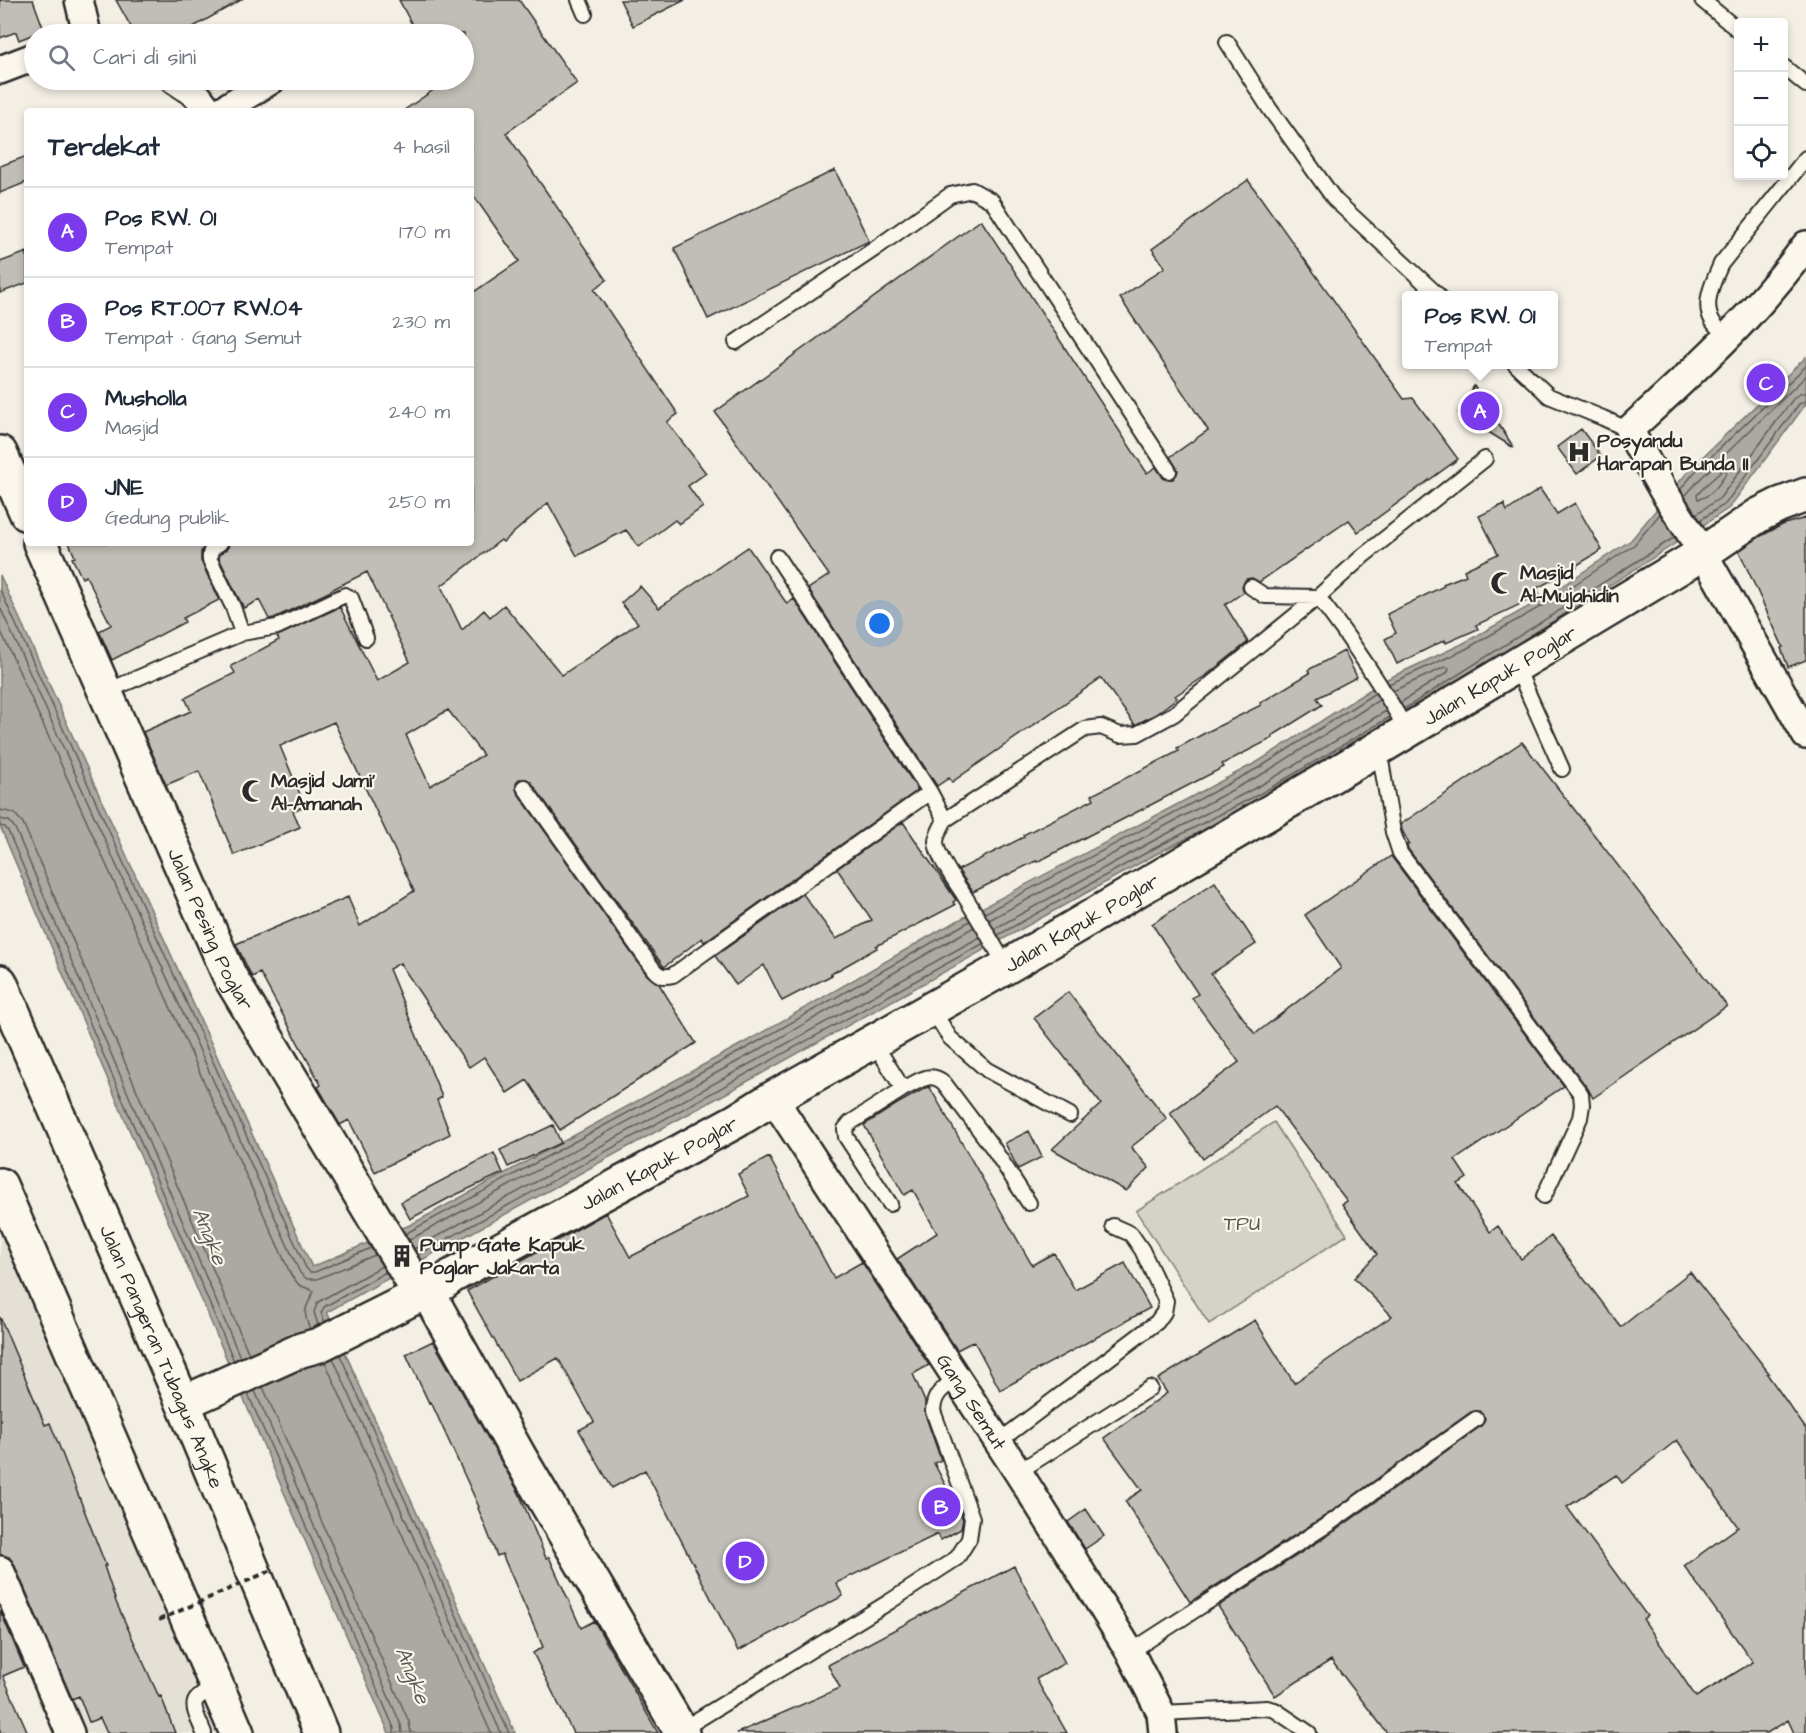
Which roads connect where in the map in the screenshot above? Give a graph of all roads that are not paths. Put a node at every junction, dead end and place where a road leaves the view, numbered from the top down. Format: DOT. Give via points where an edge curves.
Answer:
graph roads {
  1 [pos="79,0"];
  2 [pos="579,0"];
  3 [pos="1702,0"];
  4 [pos="585,14"];
  5 [pos="85,24"];
  6 [pos="1734,27"];
  7 [pos="1227,42"];
  8 [pos="24,61"];
  9 [pos="0,70"];
  10 [pos="1788,70"];
  11 [pos="1806,85"];
  12 [pos="190,90"];
  13 [pos="255,90"];
  14 [pos="208,108"];
  15 [pos="226,108"];
  16 [pos="1806,158"];
  17 [pos="1806,245"];
  18 [pos="1434,291"];
  19 [pos="1728,338"];
  20 [pos="736,342"];
  21 [pos="1520,369"];
  22 [pos="1629,430"];
  23 [pos="0,453"];
  24 [pos="1485,459"];
  25 [pos="1169,471"];
  26 [pos="1806,495"];
  27 [pos="24,507"];
  28 [pos="1696,543"];
  29 [pos="41,546"];
  30 [pos="215,546"];
  31 [pos="777,557"];
  32 [pos="1251,587"];
  33 [pos="1318,597"];
  34 [pos="242,633"];
  35 [pos="366,638"];
  36 [pos="1516,666"];
  37 [pos="105,692"];
  38 [pos="1404,725"];
  39 [pos="1806,735"];
  40 [pos="1379,748"];
  41 [pos="1562,769"];
  42 [pos="524,787"];
  43 [pos="930,792"];
  44 [pos="945,820"];
  45 [pos="1001,958"];
  46 [pos="0,982"];
  47 [pos="932,1009"];
  48 [pos="873,1041"];
  49 [pos="903,1089"];
  50 [pos="773,1098"];
  51 [pos="1070,1114"];
  52 [pos="0,1185"];
  53 [pos="1544,1196"];
  54 [pos="1029,1203"];
  55 [pos="890,1204"];
  56 [pos="1113,1226"];
  57 [pos="418,1289"];
  58 [pos="956,1378"];
  59 [pos="1150,1388"];
  60 [pos="194,1398"];
  61 [pos="1476,1419"];
  62 [pos="998,1442"];
  63 [pos="1018,1472"];
  64 [pos="0,1569"];
  65 [pos="1130,1652"];
  66 [pos="218,1688"];
  67 [pos="1163,1728"];
  68 [pos="682,1731"];
  69 [pos="70,1733"];
  70 [pos="204,1733"];
  71 [pos="237,1733"];
  72 [pos="321,1733"];
  73 [pos="1309,1733"];
  1 -- 5 [label="street"];
  2 -- 4 [label="lane"];
  3 -- 6 [label="lane"];
  7 -- 18 [label="lane" via="1335,200"];
  8 -- 9 [label="street"];
  10 -- 11 [label="lane"];
  12 -- 14 [label="street"];
  13 -- 15 [label="street"];
  16 -- 19 [label="lane" via="1721,264 1712,283 1708,311 1712,322"];
  17 -- 19 [label="street"];
  19 -- 22 [label="street"];
  20 -- 25 [label="lane" via="950,195 972,190 993,201"];
  21 -- 22 [label="lane" via="1549,396"];
  22 -- 28 [label="street"];
  23 -- 27 [label="street"];
  24 -- 33 [label="lane"];
  26 -- 28 [label="street, Jalan Kapuk Poglar"];
  28 -- 36 [label="street, Jalan Kapuk Poglar"];
  28 -- 39 [label="street"];
  29 -- 37 [label="street, Jalan Pesing Poglar"];
  30 -- 34 [label="lane" via="209,553 210,560"];
  31 -- 43 [label="lane"];
  32 -- 33 [label="lane" via="1265,596"];
  33 -- 38 [label="lane" via="1358,650"];
  33 -- 44 [label="lane" via="1174,714 1137,734 1120,735 1101,727 1085,729"];
  34 -- 35 [label="lane" via="278,627 345,595 351,598"];
  34 -- 37 [label="lane"];
  36 -- 38 [label="street, Jalan Kapuk Poglar"];
  36 -- 41 [label="lane"];
  37 -- 57 [label="street, Jalan Pesing Poglar" via="230,977"];
  38 -- 40 [label="street, Jalan Kapuk Poglar"];
  40 -- 45 [label="street, Jalan Kapuk Poglar"];
  40 -- 53 [label="lane" via="1400,853 1581,1094 1580,1118"];
  42 -- 43 [label="lane" via="661,976 673,975"];
  43 -- 44 [label="lane"];
  44 -- 45 [label="lane" via="936,843"];
  45 -- 47 [label="street, Jalan Kapuk Poglar"];
  46 -- 60 [label="street, Jalan Pangeran Tubagus Angke"];
  47 -- 48 [label="street, Jalan Kapuk Poglar"];
  47 -- 51 [label="lane" via="950,1038 987,1070"];
  48 -- 49 [label="lane"];
  48 -- 50 [label="street, Jalan Kapuk Poglar"];
  49 -- 54 [label="lane" via="928,1076 938,1077 993,1148"];
  49 -- 55 [label="lane" via="845,1129 846,1137"];
  50 -- 57 [label="street, Jalan Kapuk Poglar"];
  50 -- 58 [label="street, Gang Semut"];
  52 -- 66 [label="street"];
  56 -- 62 [label="lane" via="1131,1234 1142,1250 1166,1301 1164,1312 1157,1322"];
  57 -- 60 [label="street, Jalan Kapuk Poglar" via="320,1345"];
  57 -- 68 [label="street"];
  58 -- 62 [label="street, Gang Semut"];
  58 -- 68 [label="lane" via="939,1393 933,1411 972,1518 969,1539 957,1558"];
  59 -- 63 [label="lane"];
  60 -- 72 [label="street, Jalan Pangeran Tubagus Angke"];
  61 -- 65 [label="lane" via="1330,1523"];
  62 -- 63 [label="street, Gang Semut"];
  63 -- 65 [label="street, Gang Semut"];
  64 -- 69 [label="street"];
  65 -- 67 [label="street, Gang Semut"];
  66 -- 70 [label="lane" via="195,1699 194,1707"];
  66 -- 71 [label="street"];
  67 -- 73 [label="lane, Gang Semut" via="1267,1708"];
}
